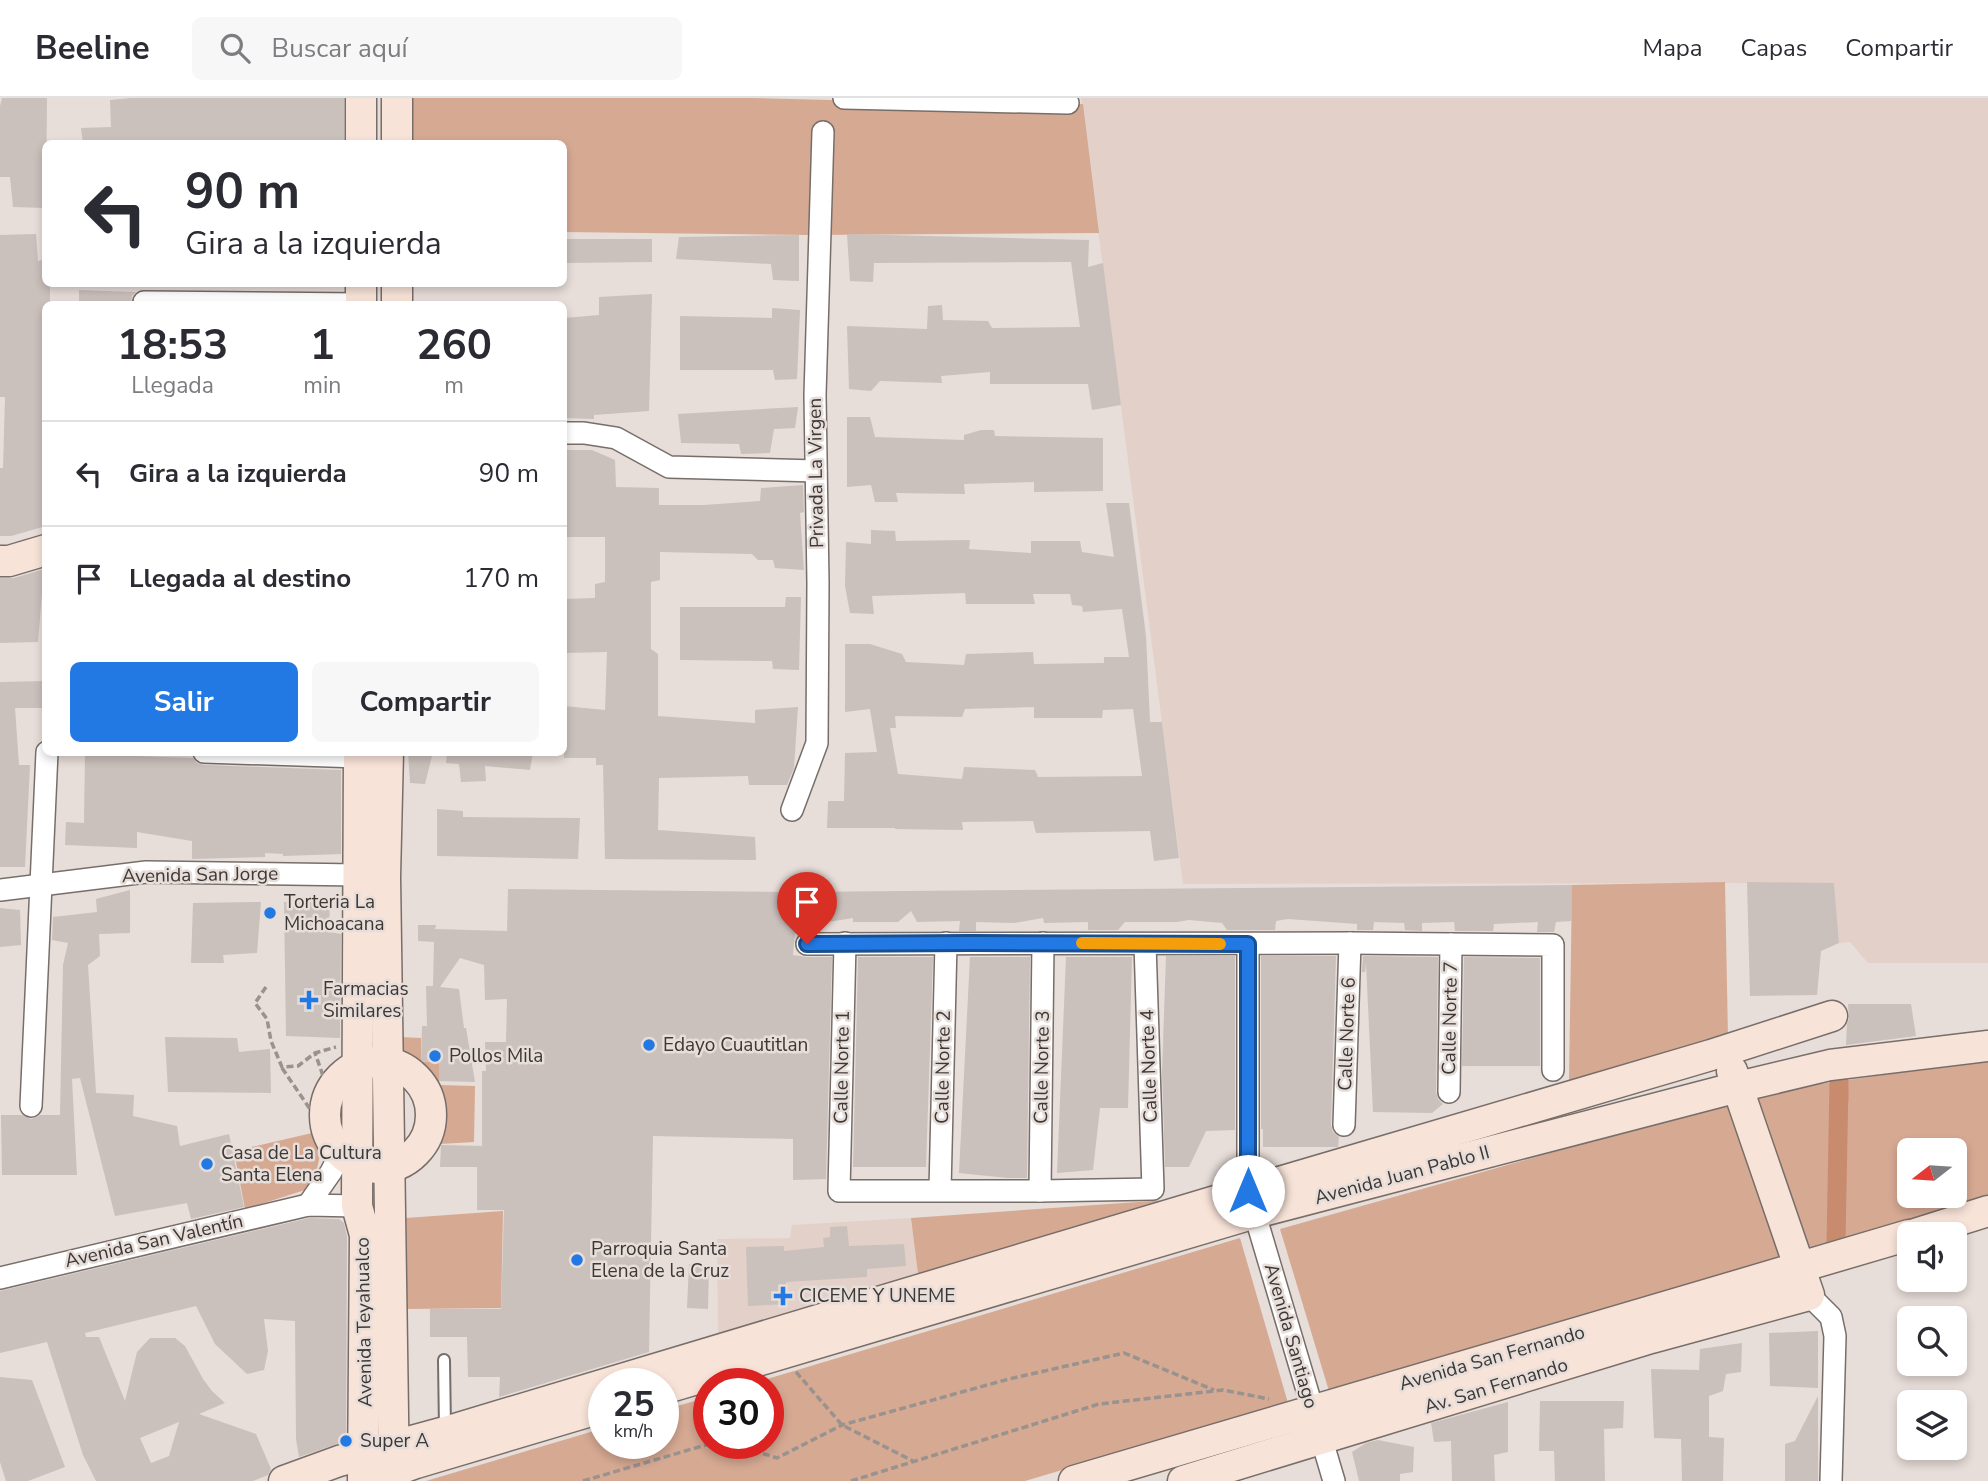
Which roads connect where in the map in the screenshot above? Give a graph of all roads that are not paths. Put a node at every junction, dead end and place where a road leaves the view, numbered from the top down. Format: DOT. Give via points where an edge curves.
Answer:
graph roads {
  1 [pos="360,98"];
  2 [pos="397,98"];
  3 [pos="844,98"];
  4 [pos="1068,103"];
  5 [pos="823,132"];
  6 [pos="361,140"];
  7 [pos="397,140"];
  8 [pos="567,433"];
  9 [pos="816,471"];
  10 [pos="42,551"];
  11 [pos="0,561"];
  12 [pos="47,756"];
  13 [pos="359,756"];
  14 [pos="388,756"];
  15 [pos="792,810"];
  16 [pos="359,874"];
  17 [pos="40,884"];
  18 [pos="0,890"];
  19 [pos="845,943"];
  20 [pos="946,943"];
  21 [pos="1043,943"];
  22 [pos="1144,943"];
  23 [pos="1350,943"];
  24 [pos="807,944"];
  25 [pos="1248,944"];
  26 [pos="1451,944"];
  27 [pos="1832,1016"];
  28 [pos="1988,1046"];
  29 [pos="1725,1051"];
  30 [pos="346,1057"];
  31 [pos="388,1063"];
  32 [pos="1553,1070"];
  33 [pos="1738,1087"];
  34 [pos="1449,1092"];
  35 [pos="31,1106"];
  36 [pos="1344,1125"];
  37 [pos="349,1158"];
  38 [pos="390,1168"];
  39 [pos="940,1190"];
  40 [pos="1040,1191"];
  41 [pos="1251,1202"];
  42 [pos="308,1205"];
  43 [pos="357,1206"];
  44 [pos="1988,1211"];
  45 [pos="1953,1222"];
  46 [pos="1897,1240"];
  47 [pos="0,1278"];
  48 [pos="1805,1281"];
  49 [pos="444,1360"];
  50 [pos="679,1384"];
  51 [pos="588,1411"];
  52 [pos="1317,1425"];
  53 [pos="445,1432"];
  54 [pos="379,1469"];
  55 [pos="284,1481"];
  56 [pos="1074,1481"];
  57 [pos="1183,1481"];
  58 [pos="1334,1481"];
  59 [pos="1831,1481"];
  1 -- 6 [label="street"];
  2 -- 7 [label="street"];
  3 -- 4 [label="street"];
  5 -- 9 [label="street, Privada La Virgen"];
  8 -- 9 [label="street" via="616,438 669,467"];
  9 -- 15 [label="street, Privada La Virgen" via="817,743"];
  10 -- 11 [label="street"];
  12 -- 17 [label="street"];
  13 -- 16 [label="street, Avenida Teyahualco"];
  14 -- 31 [label="street, Avenida Teyahualco"];
  16 -- 17 [label="street, Avenida San Jorge" via="146,872"];
  16 -- 30 [label="street, Avenida Teyahualco"];
  17 -- 18 [label="street, Avenida San Jorge"];
  17 -- 35 [label="street"];
  19 -- 20 [label="street"];
  19 -- 24 [label="street"];
  19 -- 39 [label="street, Calle Norte 1" via="839,1191"];
  20 -- 21 [label="street"];
  20 -- 39 [label="street, Calle Norte 2"];
  21 -- 22 [label="street"];
  21 -- 40 [label="street, Calle Norte 3"];
  22 -- 25 [label="street"];
  22 -- 40 [label="street, Calle Norte 4" via="1153,1189"];
  23 -- 25 [label="street"];
  23 -- 26 [label="street"];
  23 -- 36 [label="street, Calle Norte 6"];
  25 -- 41 [label="street, Avenida Santiago"];
  26 -- 32 [label="street" via="1553,946"];
  26 -- 34 [label="street, Calle Norte 7"];
  27 -- 29 [label="street"];
  28 -- 33 [label="street, Avenida Juan Pablo II" via="1830,1065"];
  29 -- 33 [label="street"];
  29 -- 41 [label="street"];
  30 -- 31 [label="street"];
  30 -- 37 [label="street, Avenida Teyahualco"];
  31 -- 38 [label="street, Avenida Teyahualco"];
  31 -- 38 [label="street" via="407,1071 422,1085 430,1105 430,1125 423,1144 405,1163"];
  33 -- 41 [label="street, Avenida Juan Pablo II"];
  33 -- 48 [label="street"];
  37 -- 38 [label="street" via="379,1169"];
  37 -- 42 [label="street" via="331,1172"];
  37 -- 43 [label="street, Avenida Teyahualco"];
  38 -- 54 [label="street, Avenida Teyahualco"];
  39 -- 40 [label="street"];
  41 -- 50 [label="street, Avenida Juan Pablo II"];
  41 -- 52 [label="street, Avenida Santiago"];
  41 -- 53 [label="street"];
  42 -- 43 [label="street, Avenida San Valentín"];
  42 -- 47 [label="street, Avenida San Valentín"];
  43 -- 54 [label="street, Avenida Teyahualco" via="365,1235"];
  44 -- 45 [label="street"];
  46 -- 48 [label="street, Avenida San Fernando"];
  48 -- 52 [label="street, Avenida San Fernando"];
  48 -- 59 [label="street" via="1831,1317 1835,1336"];
  49 -- 53 [label="lane"];
  51 -- 54 [label="street"];
  52 -- 56 [label="street, Avenida San Fernando"];
  52 -- 57 [label="street"];
  52 -- 58 [label="street, Avenida Santiago"];
  53 -- 54 [label="street"];
  54 -- 55 [label="street" via="339,1461"];
}
